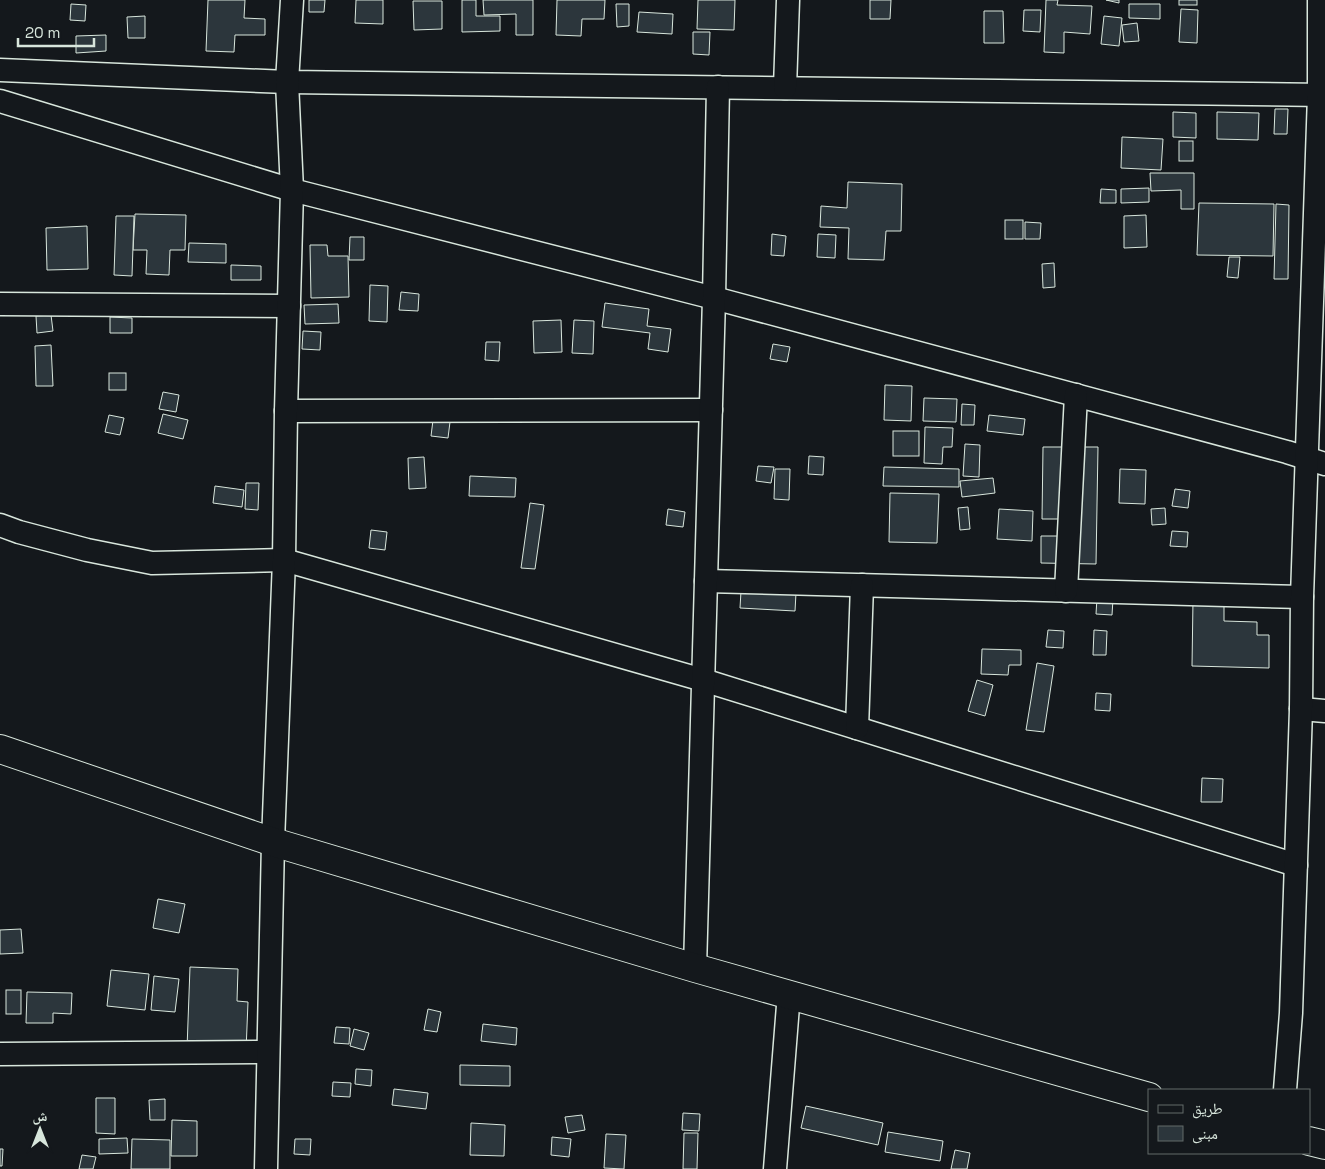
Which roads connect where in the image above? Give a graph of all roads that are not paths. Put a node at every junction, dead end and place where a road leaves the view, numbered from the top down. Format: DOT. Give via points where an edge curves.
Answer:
graph roads {
  1 [pos="292,0"];
  2 [pos="788,0"];
  3 [pos="1319,0"];
  4 [pos="0,70"];
  5 [pos="287,82"];
  6 [pos="718,88"];
  7 [pos="785,88"];
  8 [pos="1322,95"];
  9 [pos="0,101"];
  10 [pos="292,190"];
  11 [pos="714,298"];
  12 [pos="1318,302"];
  13 [pos="0,304"];
  14 [pos="288,306"];
  15 [pos="1076,395"];
  16 [pos="711,410"];
  17 [pos="286,412"];
  18 [pos="1316,462"];
  19 [pos="0,525"];
  20 [pos="284,560"];
  21 [pos="706,581"];
  22 [pos="862,585"];
  23 [pos="1066,591"];
  24 [pos="1302,597"];
  25 [pos="703,680"];
  26 [pos="1301,709"];
  27 [pos="1325,711"];
  28 [pos="857,728"];
  29 [pos="0,749"];
  30 [pos="273,842"];
  31 [pos="1296,866"];
  32 [pos="695,968"];
  33 [pos="789,993"];
  34 [pos="268,1052"];
  35 [pos="0,1054"];
  36 [pos="1285,1089"];
  37 [pos="1148,1097"];
  38 [pos="1310,1141"];
  39 [pos="1325,1145"];
  40 [pos="266,1169"];
  41 [pos="775,1169"];
  1 -- 5 [label="street"];
  2 -- 7 [label="street"];
  3 -- 8 [label="street"];
  4 -- 5 [label="street"];
  5 -- 6 [label="street"];
  5 -- 10 [label="street"];
  6 -- 7 [label="street"];
  6 -- 11 [label="street"];
  7 -- 8 [label="street"];
  8 -- 12 [label="street"];
  9 -- 10 [label="street"];
  10 -- 11 [label="street"];
  10 -- 14 [label="street"];
  11 -- 15 [label="street"];
  11 -- 16 [label="street"];
  12 -- 18 [label="street"];
  13 -- 14 [label="street"];
  14 -- 17 [label="street"];
  15 -- 18 [label="street"];
  15 -- 23 [label="street"];
  16 -- 17 [label="street"];
  16 -- 21 [label="street"];
  17 -- 20 [label="street"];
  18 -- 24 [label="street"];
  19 -- 20 [label="street" via="87,550 152,563"];
  20 -- 25 [label="street"];
  20 -- 30 [label="street"];
  21 -- 22 [label="street"];
  21 -- 25 [label="street"];
  22 -- 23 [label="street"];
  22 -- 28 [label="street"];
  23 -- 24 [label="street"];
  24 -- 26 [label="street"];
  25 -- 28 [label="street"];
  25 -- 32 [label="street"];
  26 -- 27 [label="street"];
  26 -- 31 [label="street"];
  28 -- 31 [label="street"];
  29 -- 30 [label="highway"];
  30 -- 32 [label="highway"];
  30 -- 34 [label="street"];
  31 -- 36 [label="street"];
  32 -- 33 [label="highway"];
  33 -- 37 [label="highway"];
  33 -- 41 [label="street"];
  34 -- 35 [label="street"];
  34 -- 40 [label="street"];
  38 -- 39 [label="highway"];
}
